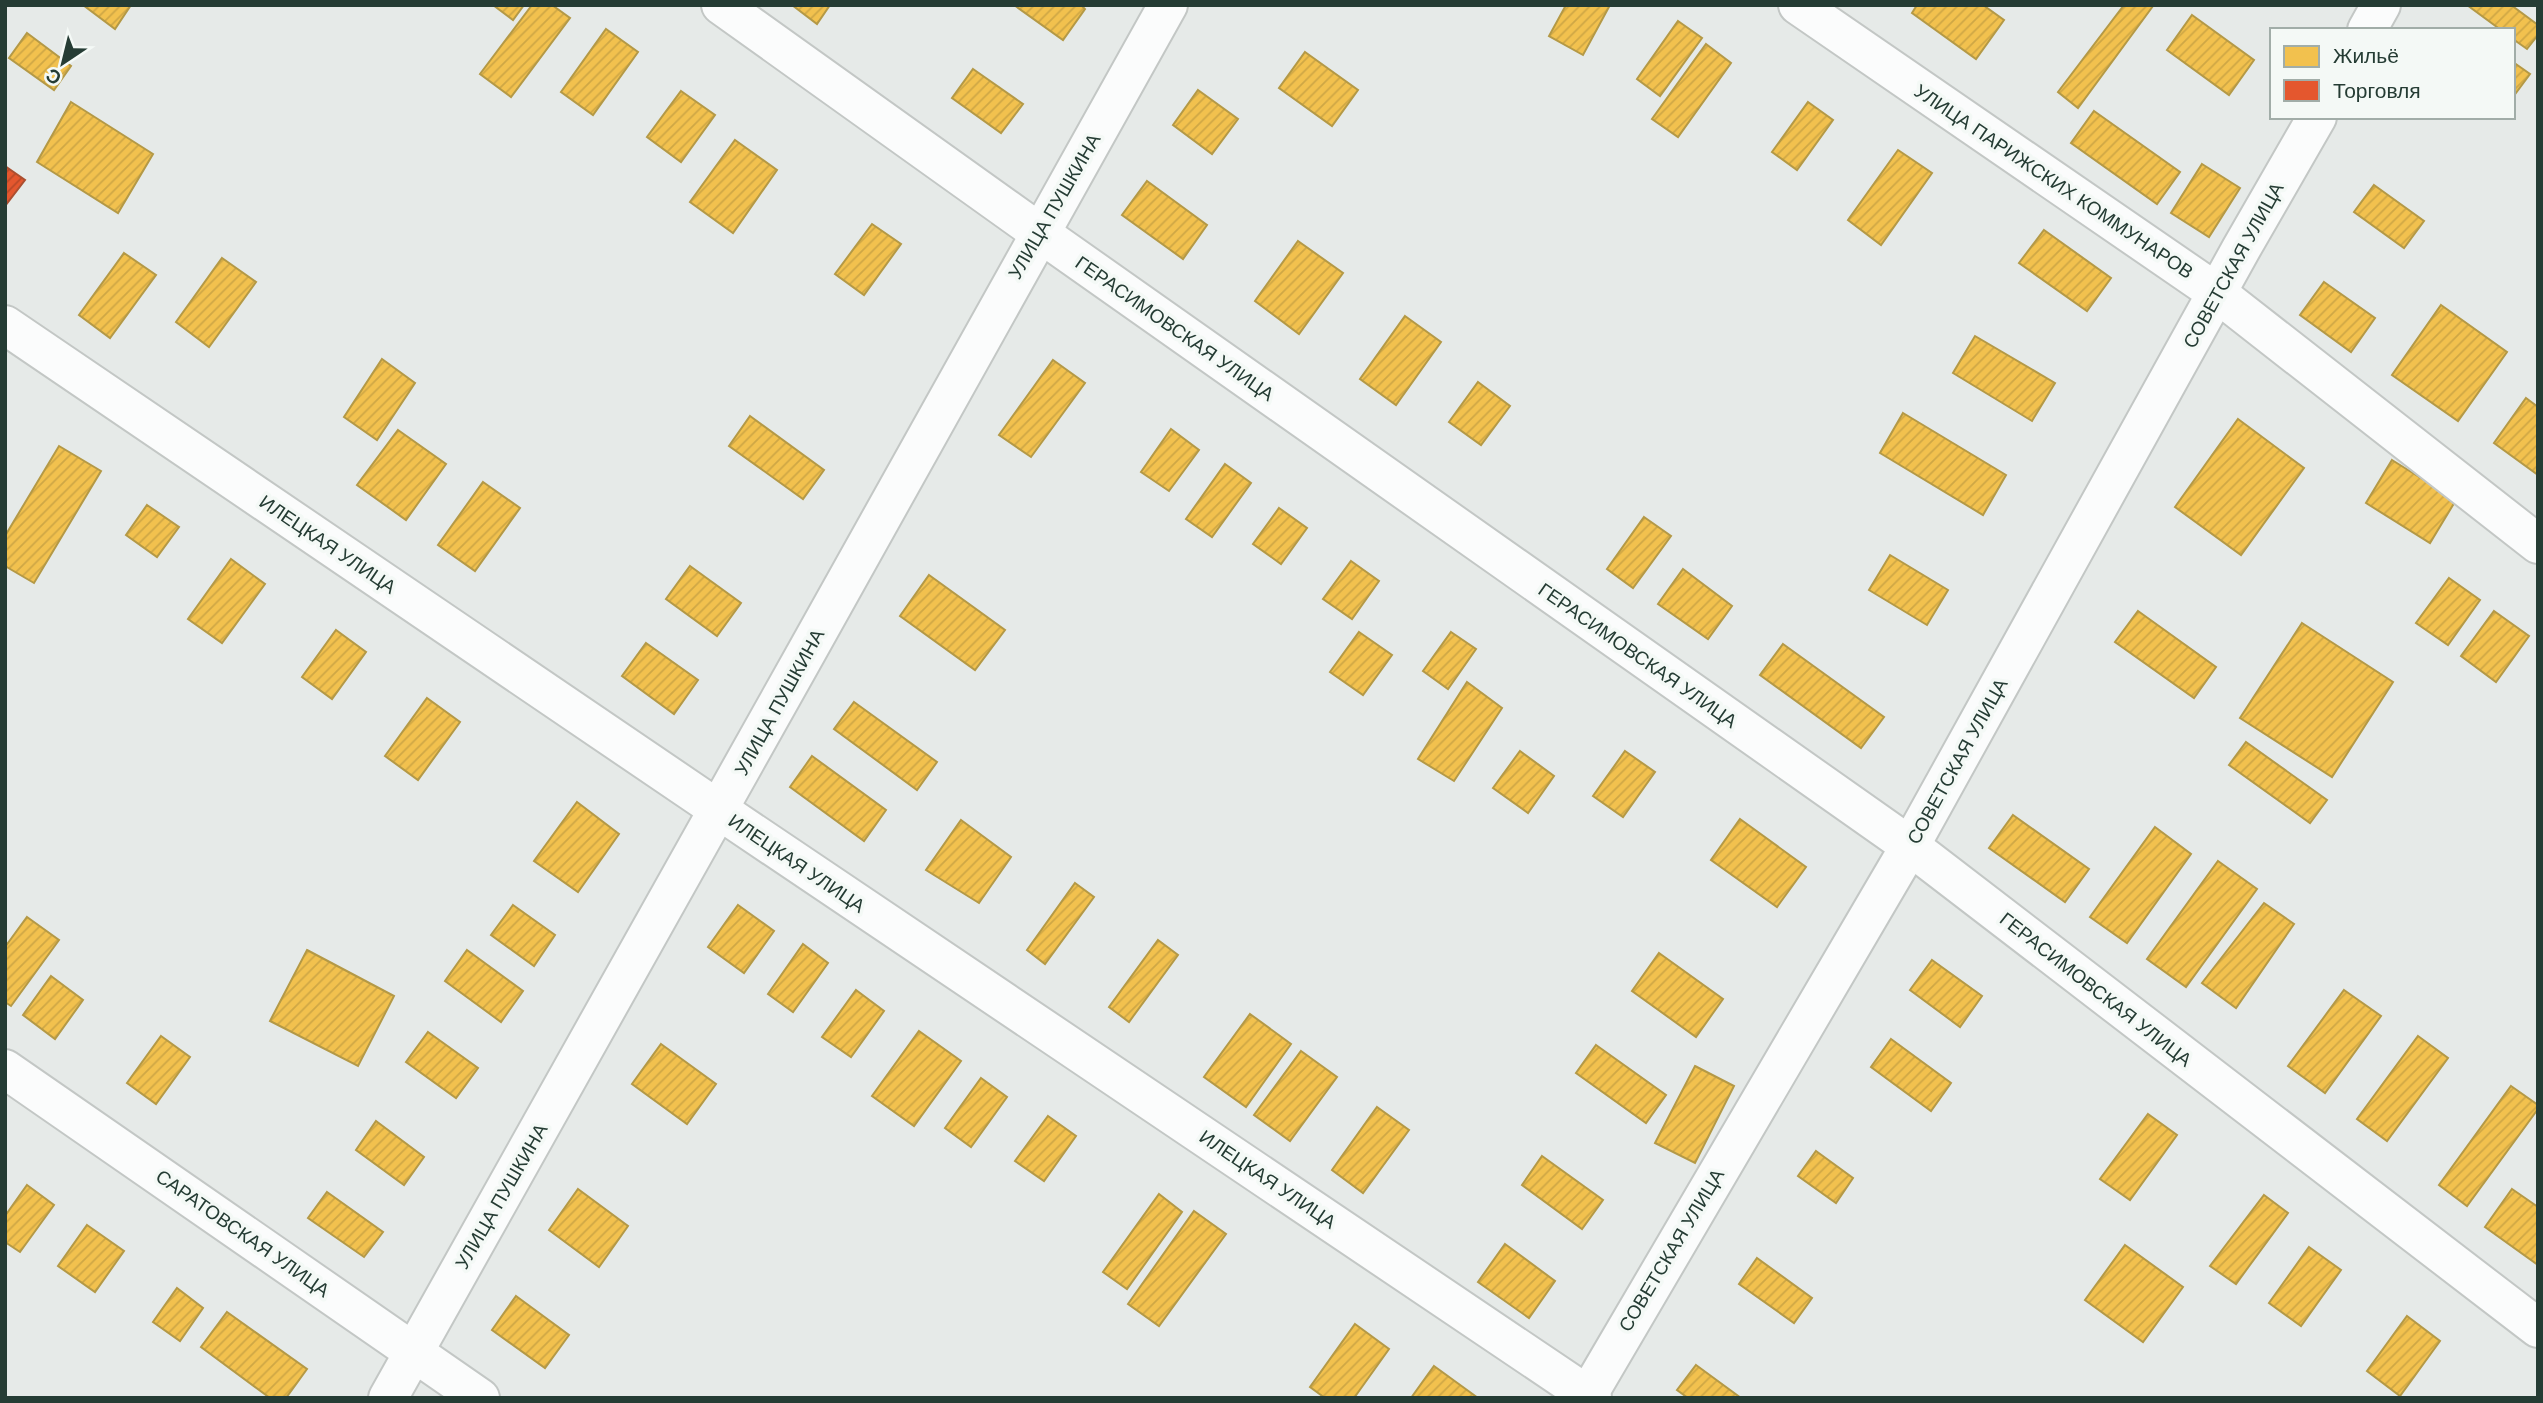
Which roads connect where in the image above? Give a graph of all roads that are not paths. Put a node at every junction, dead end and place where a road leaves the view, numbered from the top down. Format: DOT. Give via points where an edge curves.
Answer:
graph roads {
  1 [pos="722,5"];
  2 [pos="1168,5"];
  3 [pos="1798,5"];
  4 [pos="2382,5"];
  5 [pos="2368,28"];
  6 [pos="2316,119"];
  7 [pos="1040,233"];
  8 [pos="2217,293"];
  9 [pos="5,325"];
  10 [pos="2538,544"];
  11 [pos="719,810"];
  12 [pos="1910,846"];
  13 [pos="5,1069"];
  14 [pos="2538,1328"];
  15 [pos="414,1352"];
  16 [pos="1589,1397"];
  17 [pos="388,1398"];
  18 [pos="480,1398"];
  1 -- 7 [label="street, ГЕРАСИМОВСКАЯ УЛИЦА"];
  2 -- 7 [label="street, УЛИЦА ПУШКИНА"];
  3 -- 8 [label="street, УЛИЦА ПАРИЖСКИХ КОММУНАРОВ"];
  4 -- 5 [label="street"];
  6 -- 8 [label="street, СОВЕТСКАЯ УЛИЦА"];
  7 -- 11 [label="street, УЛИЦА ПУШКИНА"];
  7 -- 12 [label="street, ГЕРАСИМОВСКАЯ УЛИЦА"];
  8 -- 10 [label="street, УЛИЦА ПАРИЖСКИХ КОММУНАРОВ"];
  8 -- 12 [label="street, СОВЕТСКАЯ УЛИЦА"];
  9 -- 11 [label="street, ИЛЕЦКАЯ УЛИЦА"];
  11 -- 15 [label="street, УЛИЦА ПУШКИНА"];
  11 -- 16 [label="street, ИЛЕЦКАЯ УЛИЦА"];
  12 -- 14 [label="street, ГЕРАСИМОВСКАЯ УЛИЦА"];
  12 -- 16 [label="street, СОВЕТСКАЯ УЛИЦА"];
  13 -- 15 [label="street, САРАТОВСКАЯ УЛИЦА"];
  15 -- 17 [label="street, УЛИЦА ПУШКИНА"];
  15 -- 18 [label="street, САРАТОВСКАЯ УЛИЦА"];
}
